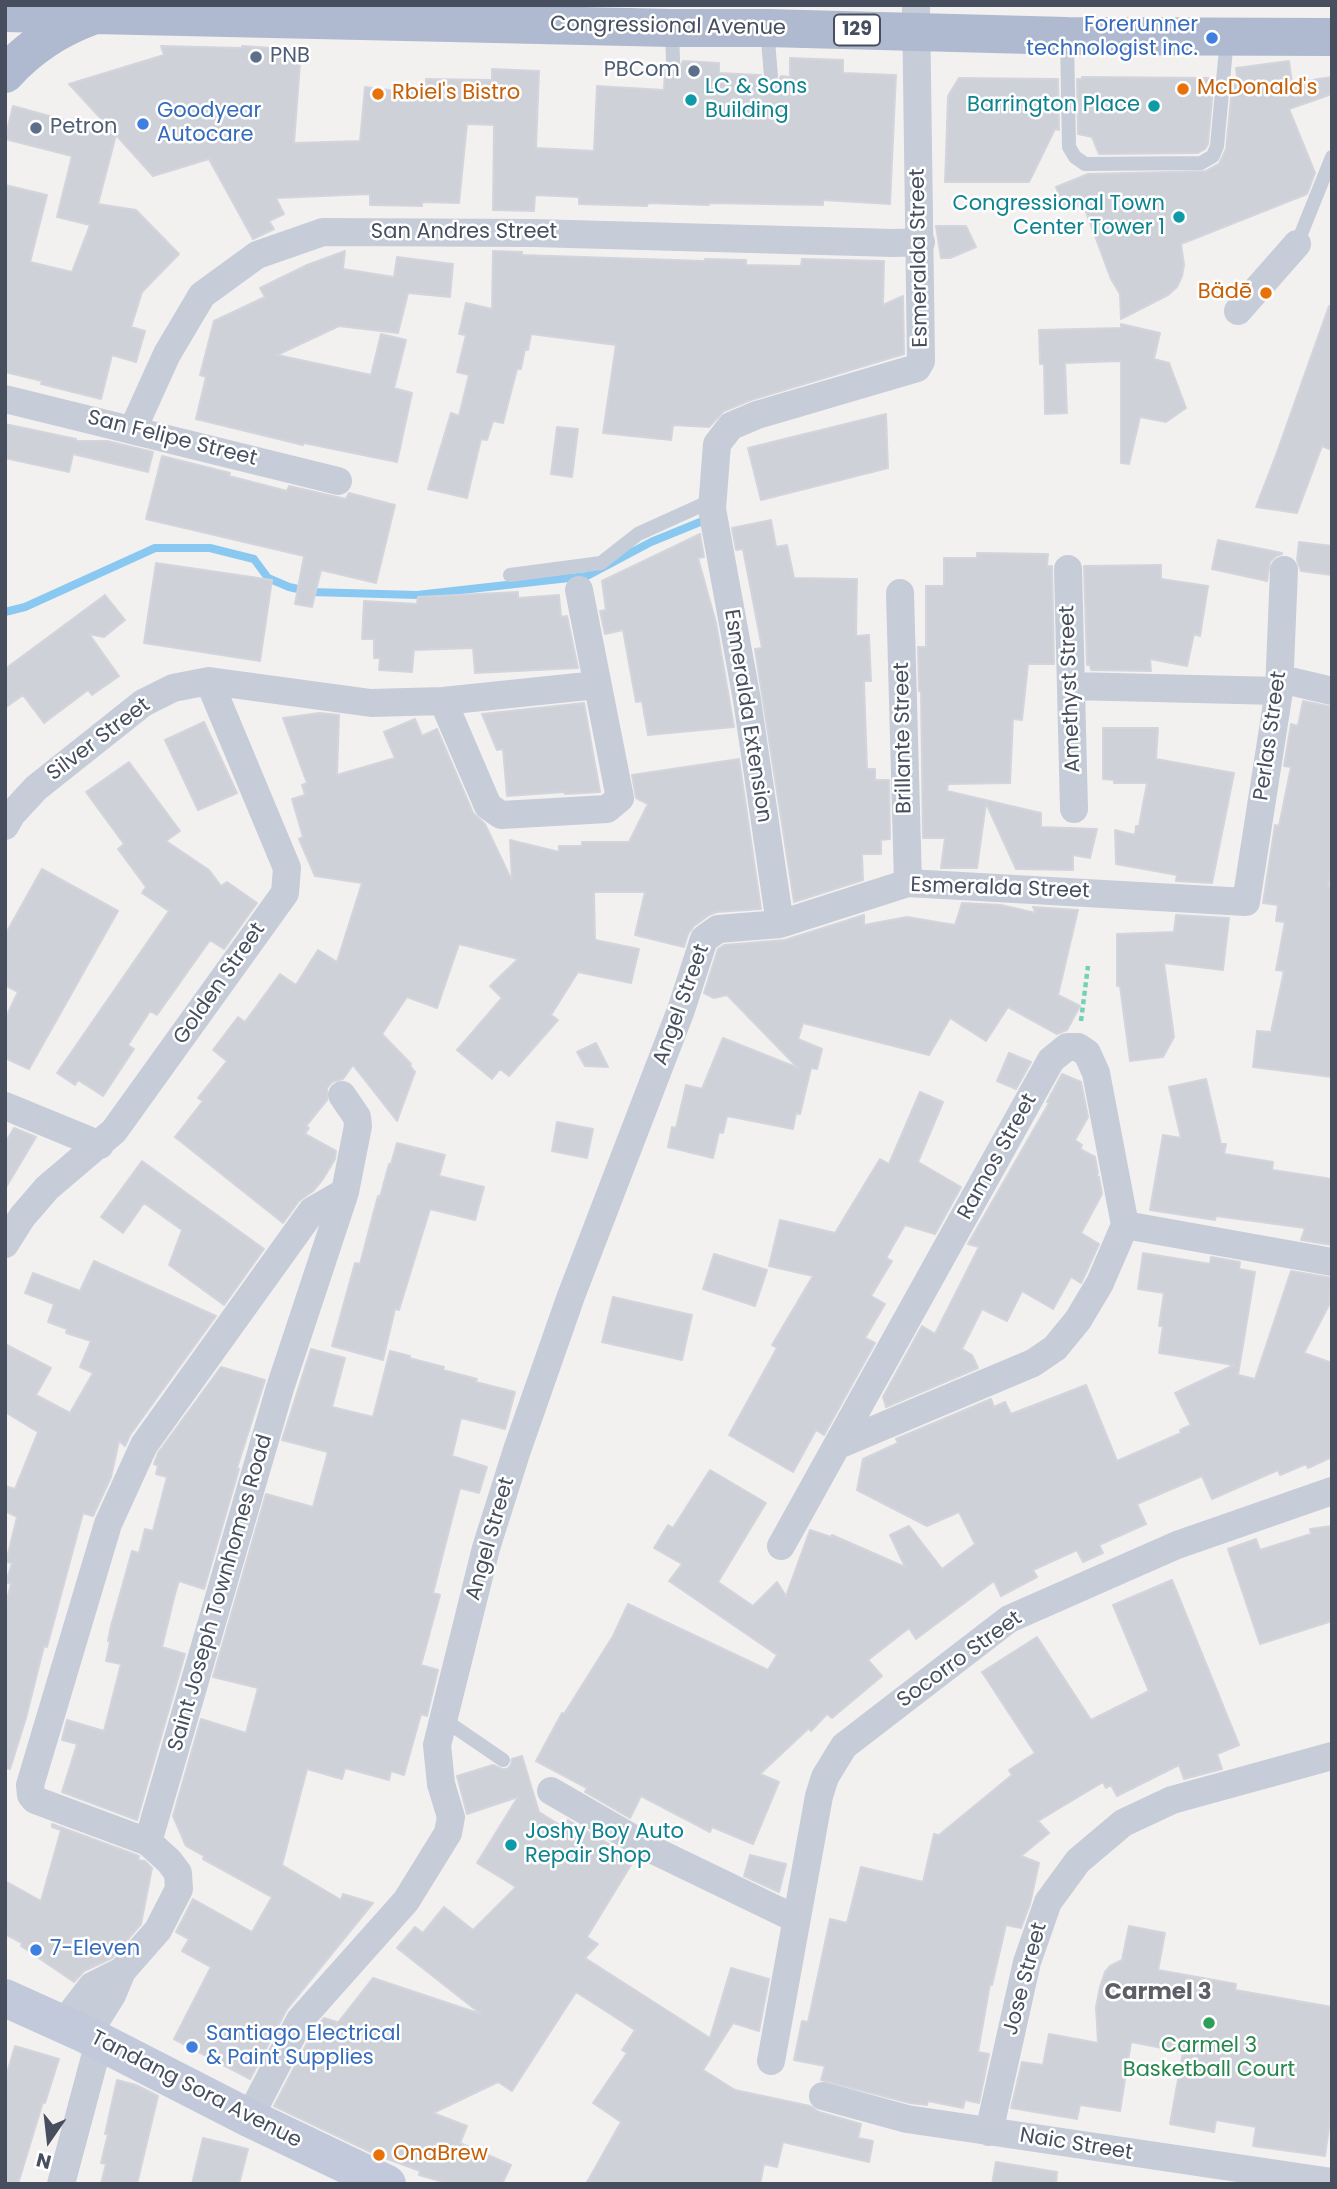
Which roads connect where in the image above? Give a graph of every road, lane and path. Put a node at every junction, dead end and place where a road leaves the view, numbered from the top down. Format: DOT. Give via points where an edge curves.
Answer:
graph roads {
  1 [pos="5,13"];
  2 [pos="100,15"];
  3 [pos="916,19"];
  4 [pos="767,28"];
  5 [pos="1067,36"];
  6 [pos="1227,36"];
  7 [pos="1332,37"];
  8 [pos="5,74"];
  9 [pos="771,76"];
  10 [pos="1332,157"];
  11 [pos="907,243"];
  12 [pos="1297,244"];
  13 [pos="1238,311"];
  14 [pos="5,399"];
  15 [pos="133,429"];
  16 [pos="338,481"];
  17 [pos="713,505"];
  18 [pos="1068,569"];
  19 [pos="1284,569"];
  20 [pos="510,575"];
  21 [pos="579,590"];
  22 [pos="900,593"];
  23 [pos="209,681"];
  24 [pos="597,685"];
  25 [pos="1280,685"];
  26 [pos="1072,686"];
  27 [pos="1332,691"];
  28 [pos="443,701"];
  29 [pos="1074,809"];
  30 [pos="5,826"];
  31 [pos="908,883"];
  32 [pos="1247,902"];
  33 [pos="780,924"];
  34 [pos="718,929"];
  35 [pos="1088,966"];
  36 [pos="1078,1046"];
  37 [pos="342,1095"];
  38 [pos="5,1106"];
  39 [pos="100,1145"];
  40 [pos="345,1192"];
  41 [pos="1125,1225"];
  42 [pos="5,1244"];
  43 [pos="1332,1262"];
  44 [pos="838,1445"];
  45 [pos="1332,1491"];
  46 [pos="781,1546"];
  47 [pos="443,1719"];
  48 [pos="1332,1756"];
  49 [pos="503,1760"];
  50 [pos="551,1791"];
  51 [pos="148,1842"];
  52 [pos="796,1919"];
  53 [pos="5,1997"];
  54 [pos="82,2034"];
  55 [pos="771,2061"];
  56 [pos="823,2096"];
  57 [pos="249,2118"];
  58 [pos="989,2132"];
  59 [pos="1332,2182"];
  60 [pos="61,2184"];
  61 [pos="387,2184"];
  1 -- 2 [label="main road, Congressional Avenue / 129"];
  2 -- 4 [label="main road, Congressional Avenue / 129" via="673,45"];
  2 -- 8 [label="main road" via="47,38"];
  3 -- 4 [label="main road, Congressional Avenue / 129"];
  3 -- 5 [label="main road, Congressional Avenue / 129"];
  3 -- 11 [label="street, Esmeralda Street"];
  4 -- 9 [label="lane"];
  5 -- 6 [label="main road, Congressional Avenue / 129"];
  5 -- 6 [label="lane" via="1069,147 1085,164 1201,163 1213,156"];
  6 -- 7 [label="main road, Congressional Avenue / 129"];
  10 -- 12 [label="lane"];
  11 -- 15 [label="street, San Andres Street" via="323,232 257,255 202,295 167,354"];
  11 -- 17 [label="street, Esmeralda Street" via="921,361 916,368 732,426 718,444"];
  12 -- 13 [label="street"];
  14 -- 15 [label="street, San Felipe Street"];
  15 -- 16 [label="street, San Felipe Street"];
  17 -- 20 [label="lane" via="638,534 601,563"];
  17 -- 33 [label="street, Esmeralda Extension"];
  18 -- 26 [label="street, Amethyst Street"];
  19 -- 25 [label="street, Perlas Street"];
  21 -- 24 [label="street"];
  22 -- 31 [label="street, Brillante Street"];
  23 -- 28 [label="street, Silver Street" via="372,703"];
  23 -- 30 [label="street, Silver Street" via="173,688 143,702 36,788"];
  23 -- 39 [label="street, Golden Street" via="287,868 285,893"];
  24 -- 28 [label="street, Silver Street"];
  24 -- 28 [label="street" via="620,798 607,809 501,815 488,806"];
  25 -- 26 [label="street"];
  25 -- 27 [label="street"];
  25 -- 32 [label="street, Perlas Street"];
  26 -- 29 [label="street, Amethyst Street"];
  31 -- 32 [label="street, Esmeralda Street"];
  31 -- 33 [label="street, Esmeralda Street"];
  33 -- 34 [label="street, Esmeralda Street"];
  34 -- 47 [label="street, Angel Street" via="702,944 571,1296 486,1548"];
  35 -- 36 [label="path"];
  36 -- 41 [label="street" via="1087,1053 1096,1073"];
  36 -- 44 [label="street, Ramos Street" via="1067,1047 1051,1060"];
  37 -- 40 [label="street, Saint Joseph Townhomes Road" via="358,1126"];
  38 -- 39 [label="street"];
  39 -- 42 [label="street, Golden Street" via="47,1188"];
  40 -- 51 [label="street, Saint Joseph Townhomes Road" via="280,1388"];
  40 -- 51 [label="street" via="312,1211 144,1445 108,1524 31,1795"];
  41 -- 43 [label="street"];
  41 -- 44 [label="street" via="1100,1283 1055,1348 1033,1363"];
  44 -- 46 [label="street, Ramos Street"];
  45 -- 52 [label="street, Socorro Street" via="1177,1545 1009,1619 844,1746 818,1796"];
  47 -- 49 [label="lane"];
  47 -- 57 [label="street, Angel Street" via="437,1745 450,1817 448,1833 406,1901 300,2020"];
  48 -- 58 [label="street, Jose Street" via="1172,1800 1123,1823 1078,1861 1048,1902 1027,1962"];
  50 -- 52 [label="street" via="653,1850"];
  51 -- 54 [label="street" via="178,1873 179,1889 158,1930 122,1971 92,1986"];
  52 -- 55 [label="street, Socorro Street"];
  53 -- 54 [label="main road, Tandang Sora Avenue"];
  54 -- 57 [label="main road, Tandang Sora Avenue"];
  54 -- 60 [label="street"];
  56 -- 58 [label="street, Naic Street" via="907,2119"];
  57 -- 61 [label="main road, Tandang Sora Avenue"];
  58 -- 59 [label="street, Naic Street"];
}
